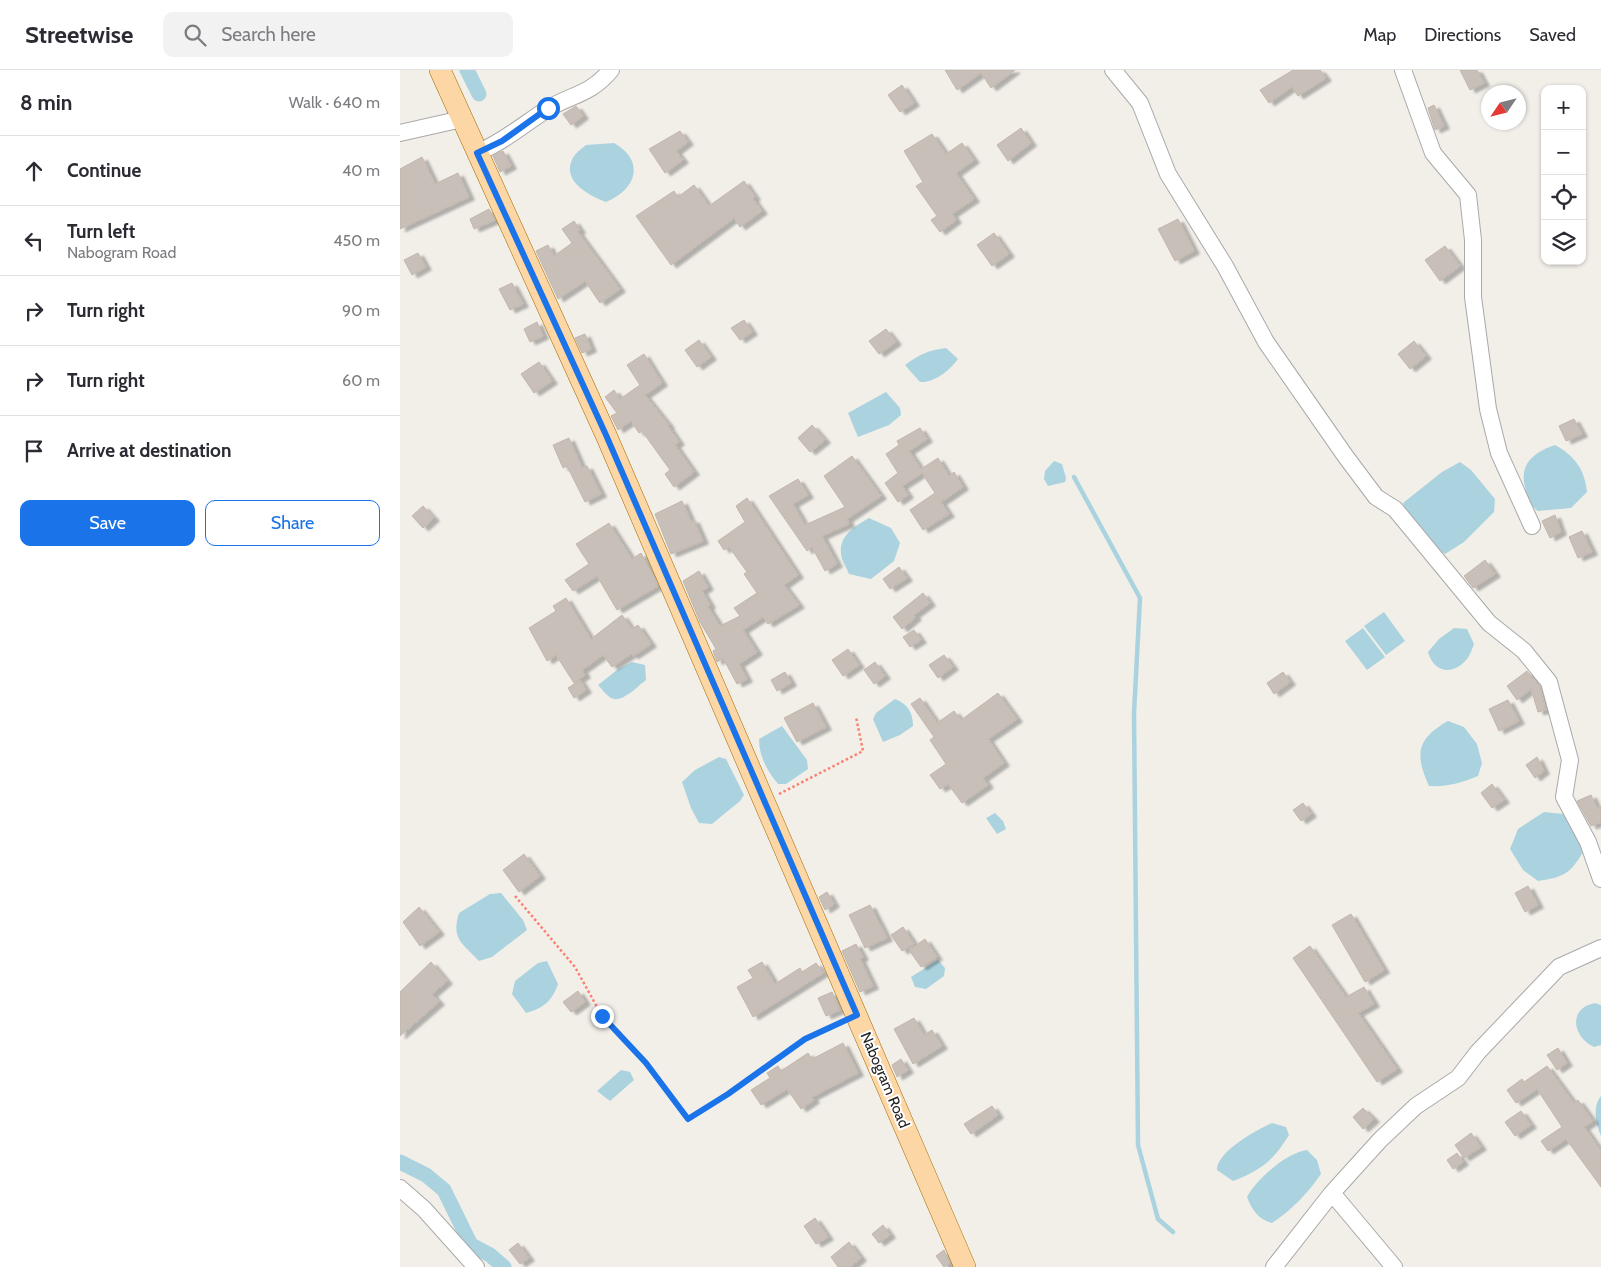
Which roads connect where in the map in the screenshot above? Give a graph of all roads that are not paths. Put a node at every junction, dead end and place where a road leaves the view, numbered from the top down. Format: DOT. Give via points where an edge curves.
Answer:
graph roads {
  1 [pos="440,70"];
  2 [pos="611,70"];
  3 [pos="1112,70"];
  4 [pos="1403,70"];
  5 [pos="462,119"];
  6 [pos="400,133"];
  7 [pos="477,153"];
  8 [pos="1532,526"];
  9 [pos="1601,879"];
  10 [pos="1601,948"];
  11 [pos="400,1188"];
  12 [pos="1332,1192"];
  13 [pos="476,1267"];
  14 [pos="965,1267"];
  15 [pos="1274,1267"];
  16 [pos="1394,1267"];
  1 -- 5 [label="main road, Nabogram Road"];
  2 -- 7 [label="street" via="599,84 548,108 502,141"];
  3 -- 9 [label="street" via="1140,103 1168,174 1225,266 1266,342 1346,457 1376,497 1395,509 1489,623 1524,651 1548,682 1570,760 1564,797 1588,842"];
  4 -- 8 [label="street" via="1433,153 1468,195 1473,240 1473,297 1488,409 1499,453"];
  5 -- 6 [label="street"];
  5 -- 7 [label="main road, Nabogram Road"];
  7 -- 14 [label="main road, Nabogram Road" via="606,435"];
  10 -- 12 [label="street" via="1559,967 1478,1052 1458,1078 1416,1106"];
  11 -- 13 [label="street" via="424,1209"];
  12 -- 15 [label="street"];
  12 -- 16 [label="street"];
}
